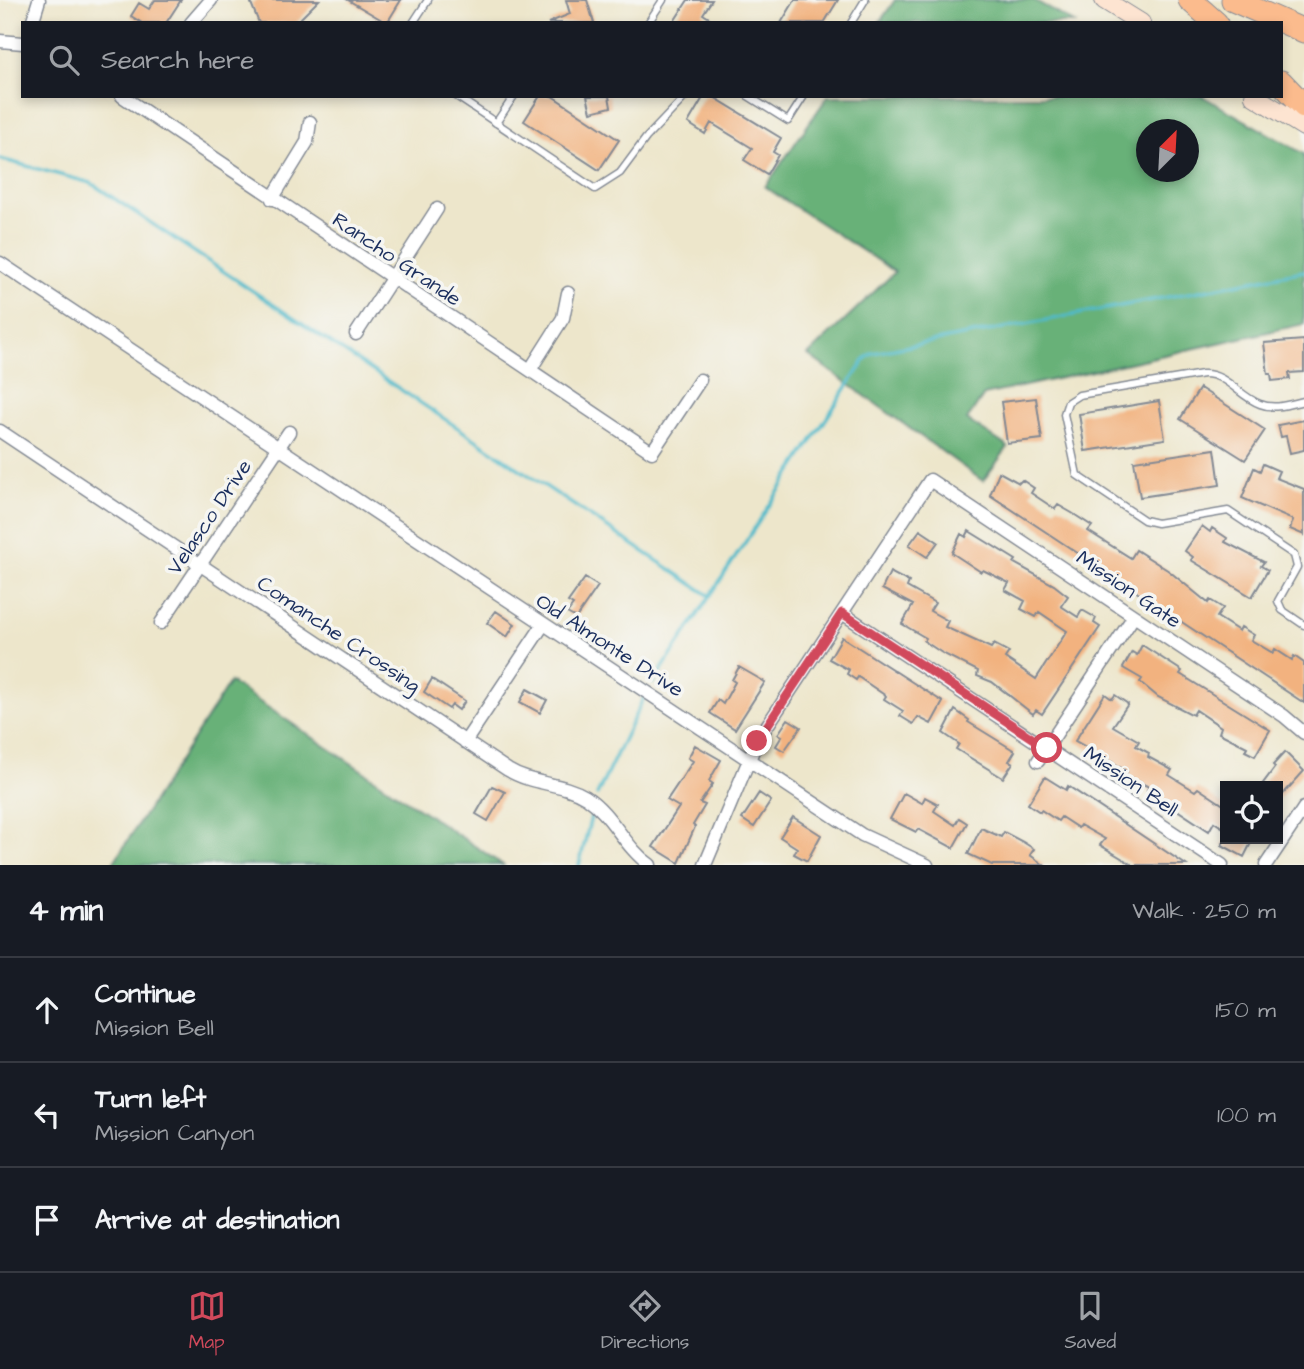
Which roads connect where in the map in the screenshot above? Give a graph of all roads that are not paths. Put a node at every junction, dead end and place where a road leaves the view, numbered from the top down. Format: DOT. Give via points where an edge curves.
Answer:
graph roads {
  1 [pos="39,0"];
  2 [pos="211,0"];
  3 [pos="428,0"];
  4 [pos="663,0"];
  5 [pos="865,0"];
  6 [pos="1104,0"];
  7 [pos="1189,0"];
  8 [pos="1233,0"];
  9 [pos="33,21"];
  10 [pos="193,21"];
  11 [pos="414,21"];
  12 [pos="649,21"];
  13 [pos="852,21"];
  14 [pos="1138,21"];
  15 [pos="1214,21"];
  16 [pos="1281,21"];
  17 [pos="1283,22"];
  18 [pos="1304,31"];
  19 [pos="0,41"];
  20 [pos="21,43"];
  21 [pos="1283,84"];
  22 [pos="459,98"];
  23 [pos="513,98"];
  24 [pos="684,98"];
  25 [pos="751,98"];
  26 [pos="803,98"];
  27 [pos="1257,98"];
  28 [pos="139,101"];
  29 [pos="1304,106"];
  30 [pos="310,122"];
  31 [pos="496,123"];
  32 [pos="1304,127"];
  33 [pos="272,199"];
  34 [pos="437,209"];
  35 [pos="0,262"];
  36 [pos="391,279"];
  37 [pos="568,293"];
  38 [pos="356,334"];
  39 [pos="530,370"];
  40 [pos="699,380"];
  41 [pos="1304,401"];
  42 [pos="0,431"];
  43 [pos="289,432"];
  44 [pos="278,448"];
  45 [pos="200,564"];
  46 [pos="842,613"];
  47 [pos="1134,616"];
  48 [pos="161,623"];
  49 [pos="543,625"];
  50 [pos="1304,625"];
  51 [pos="1304,733"];
  52 [pos="465,742"];
  53 [pos="1047,748"];
  54 [pos="748,757"];
  55 [pos="1038,761"];
  56 [pos="1304,808"];
  57 [pos="650,865"];
  58 [pos="705,865"];
  59 [pos="927,865"];
  60 [pos="1222,865"];
  61 [pos="1266,865"];
  1 -- 9 [label="street"];
  2 -- 10 [label="street"];
  3 -- 11 [label="lane"];
  4 -- 12 [label="lane"];
  5 -- 13 [label="lane"];
  6 -- 14 [label="main road"];
  7 -- 15 [label="highway"];
  8 -- 16 [label="highway"];
  17 -- 18 [label="highway"];
  19 -- 20 [label="street"];
  21 -- 29 [label="highway"];
  22 -- 31 [label="lane"];
  23 -- 31 [label="lane"];
  24 -- 31 [label="lane" via="620,173 595,189"];
  25 -- 26 [label="lane" via="788,121"];
  27 -- 32 [label="main road"];
  28 -- 33 [label="street, Rancho Grande"];
  30 -- 33 [label="street" via="307,142"];
  33 -- 36 [label="street, Rancho Grande"];
  34 -- 36 [label="street"];
  35 -- 44 [label="street, Old Almonte Drive"];
  36 -- 38 [label="street"];
  36 -- 39 [label="street, Rancho Grande"];
  37 -- 39 [label="street" via="563,318"];
  39 -- 40 [label="street, Rancho Grande" via="652,452"];
  41 -- 50 [label="lane" via="1279,407 1259,404 1219,377 1203,374 1079,395 1068,402 1064,414 1077,475 1144,520 1157,523 1228,511 1294,555 1297,567 1278,601 1282,610"];
  42 -- 45 [label="street, Comanche Crossing"];
  43 -- 44 [label="street, Velasco Drive"];
  44 -- 45 [label="street, Velasco Drive"];
  44 -- 49 [label="street, Old Almonte Drive"];
  45 -- 48 [label="street, Velasco Drive"];
  45 -- 52 [label="street, Comanche Crossing"];
  46 -- 47 [label="street, Mission Gate" via="930,480"];
  46 -- 53 [label="street, Mission Bell"];
  46 -- 54 [label="street"];
  47 -- 51 [label="street, Mission Gate"];
  47 -- 53 [label="street"];
  49 -- 52 [label="street"];
  49 -- 54 [label="street, Old Almonte Drive"];
  52 -- 57 [label="street, Comanche Crossing" via="521,778 585,797"];
  53 -- 55 [label="street"];
  53 -- 60 [label="street, Mission Bell"];
  54 -- 58 [label="street"];
  54 -- 59 [label="street, Old Almonte Drive" via="862,835"];
  56 -- 61 [label="street"];
}
